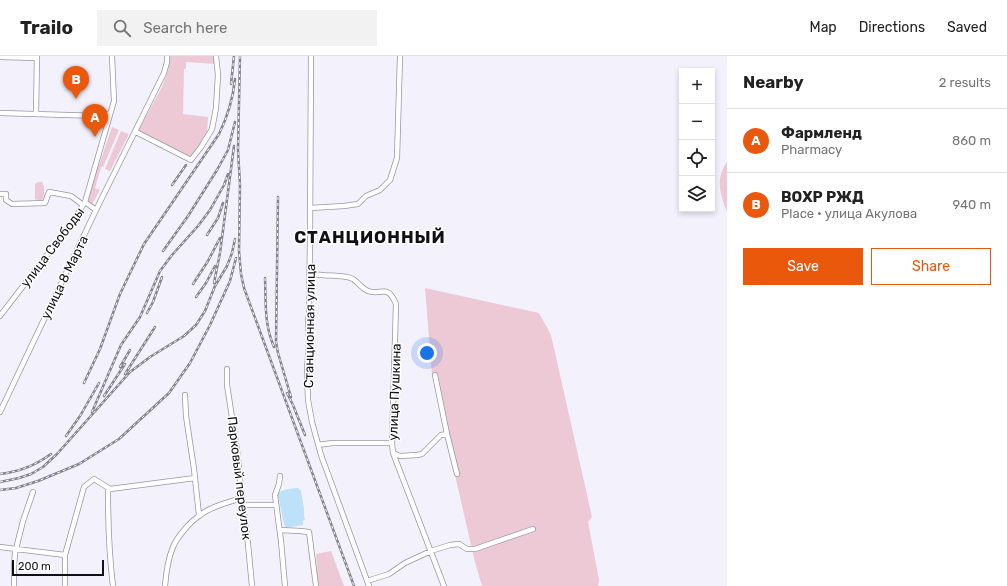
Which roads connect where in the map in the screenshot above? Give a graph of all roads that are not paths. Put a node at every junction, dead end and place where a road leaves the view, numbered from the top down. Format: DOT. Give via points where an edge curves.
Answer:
graph roads {
  1 [pos="112,56"];
  2 [pos="167,56"];
  3 [pos="216,56"];
  4 [pos="311,56"];
  5 [pos="400,56"];
  6 [pos="0,57"];
  7 [pos="37,57"];
  8 [pos="0,113"];
  9 [pos="110,113"];
  10 [pos="36,114"];
  11 [pos="136,132"];
  12 [pos="0,194"];
  13 [pos="84,204"];
  14 [pos="310,208"];
  15 [pos="96,210"];
  16 [pos="309,273"];
  17 [pos="0,316"];
  18 [pos="227,369"];
  19 [pos="435,376"];
  20 [pos="185,394"];
  21 [pos="0,412"];
  22 [pos="447,434"];
  23 [pos="392,443"];
  24 [pos="318,445"];
  25 [pos="393,453"];
  26 [pos="457,474"];
  27 [pos="280,476"];
  28 [pos="195,478"];
  29 [pos="110,489"];
  30 [pos="33,492"];
  31 [pos="242,498"];
  32 [pos="243,505"];
  33 [pos="276,505"];
  34 [pos="199,515"];
  35 [pos="280,530"];
  36 [pos="533,530"];
  37 [pos="0,547"];
  38 [pos="17,549"];
  39 [pos="431,551"];
  40 [pos="65,555"];
  41 [pos="368,583"];
  42 [pos="14,586"];
  43 [pos="65,586"];
  44 [pos="113,586"];
  45 [pos="165,586"];
  46 [pos="252,586"];
  47 [pos="285,586"];
  48 [pos="316,586"];
  49 [pos="444,586"];
  1 -- 9 [label="street, улица Свободы" via="114,101"];
  2 -- 11 [label="street, улица 8 Марта" via="164,73"];
  3 -- 11 [label="street" via="218,75 212,129 191,160"];
  4 -- 14 [label="street, Станционная улица"];
  5 -- 14 [label="street" via="397,158 390,180 358,204"];
  6 -- 7 [label="street"];
  7 -- 10 [label="street"];
  8 -- 10 [label="street"];
  9 -- 10 [label="street" via="101,116"];
  9 -- 13 [label="street, улица Свободы"];
  11 -- 15 [label="street, улица 8 Марта"];
  12 -- 13 [label="street" via="6,194 6,200 12,204 45,203 49,192 71,196"];
  13 -- 15 [label="street"];
  13 -- 17 [label="street, улица Свободы" via="72,224"];
  14 -- 16 [label="street, Станционная улица"];
  15 -- 21 [label="street, улица 8 Марта"];
  16 -- 23 [label="street, улица Пушкина" via="353,278 370,292 384,291 393,296 396,304"];
  16 -- 24 [label="street, Станционная улица" via="308,400"];
  18 -- 31 [label="street, Парковый переулок"];
  19 -- 22 [label="street"];
  20 -- 28 [label="street"];
  22 -- 25 [label="street" via="440,435 417,456 400,456"];
  22 -- 26 [label="street"];
  23 -- 24 [label="street"];
  23 -- 25 [label="street, улица Пушкина"];
  24 -- 41 [label="street, Станционная улица"];
  25 -- 39 [label="street, улица Пушкина"];
  27 -- 33 [label="street" via="275,495"];
  28 -- 29 [label="street"];
  28 -- 34 [label="street"];
  29 -- 40 [label="street" via="94,479 84,487"];
  29 -- 44 [label="street" via="108,523"];
  30 -- 38 [label="street"];
  31 -- 32 [label="street, Парковый переулок"];
  31 -- 34 [label="street" via="223,503"];
  32 -- 33 [label="street"];
  32 -- 46 [label="street, Парковый переулок"];
  33 -- 35 [label="street"];
  34 -- 45 [label="street" via="187,526 174,546"];
  35 -- 47 [label="street"];
  35 -- 48 [label="street" via="309,532"];
  36 -- 39 [label="street" via="475,549 450,544"];
  37 -- 38 [label="street"];
  38 -- 40 [label="street"];
  38 -- 42 [label="street"];
  39 -- 41 [label="street"];
  39 -- 49 [label="street, улица Пушкина"];
  40 -- 43 [label="street"];
}
